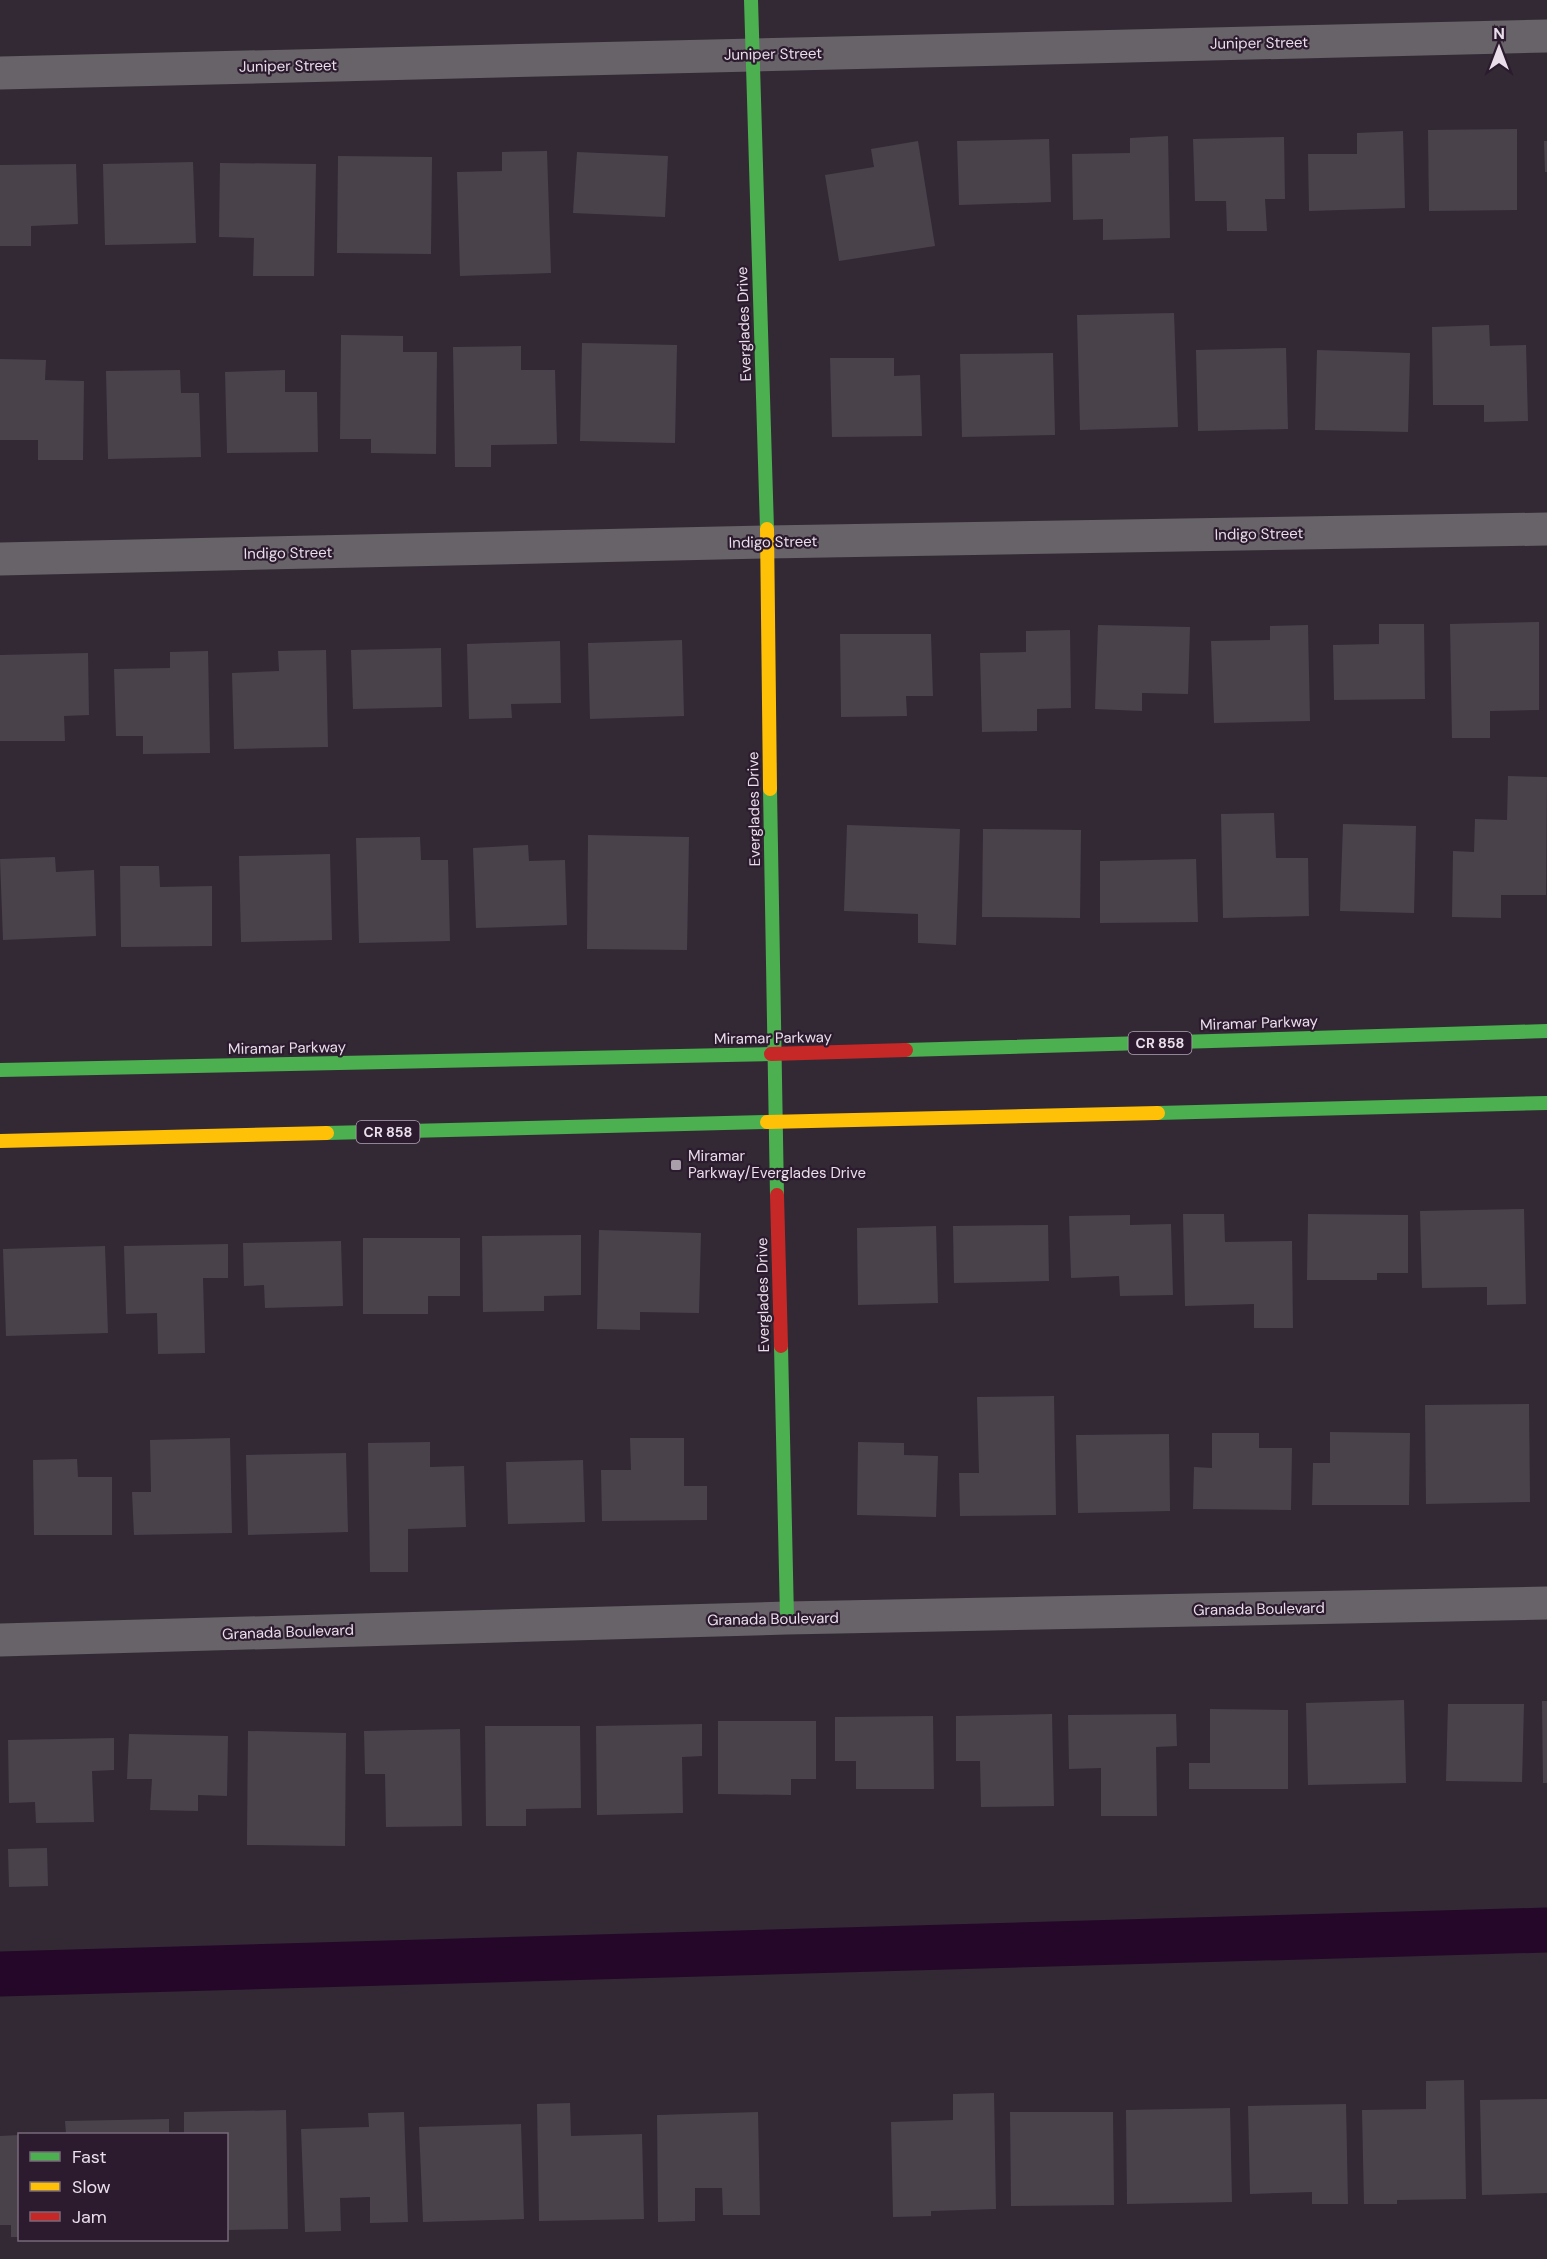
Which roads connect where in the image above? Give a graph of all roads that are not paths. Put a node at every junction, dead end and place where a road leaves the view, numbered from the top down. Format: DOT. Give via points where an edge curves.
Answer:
graph roads {
  1 [pos="751,0"];
  2 [pos="1547,36"];
  3 [pos="752,54"];
  4 [pos="0,73"];
  5 [pos="1547,529"];
  6 [pos="767,542"];
  7 [pos="0,559"];
  8 [pos="1547,1031"];
  9 [pos="774,1054"];
  10 [pos="0,1070"];
  11 [pos="1547,1103"];
  12 [pos="776,1122"];
  13 [pos="0,1141"];
  14 [pos="1547,1603"];
  15 [pos="788,1618"];
  16 [pos="0,1640"];
  1 -- 3 [label="main road, Everglades Drive"];
  2 -- 3 [label="street, Juniper Street"];
  3 -- 4 [label="street, Juniper Street"];
  3 -- 6 [label="main road, Everglades Drive"];
  5 -- 6 [label="street, Indigo Street"];
  6 -- 7 [label="street, Indigo Street"];
  6 -- 9 [label="main road, Everglades Drive"];
  8 -- 9 [label="main road, Miramar Parkway / CR 858"];
  9 -- 10 [label="main road, Miramar Parkway / CR 858"];
  9 -- 12 [label="main road, Everglades Drive"];
  11 -- 12 [label="main road, CR 858"];
  12 -- 13 [label="main road, CR 858"];
  12 -- 15 [label="main road, Everglades Drive"];
  14 -- 15 [label="street, Granada Boulevard"];
  15 -- 16 [label="street, Granada Boulevard"];
}
